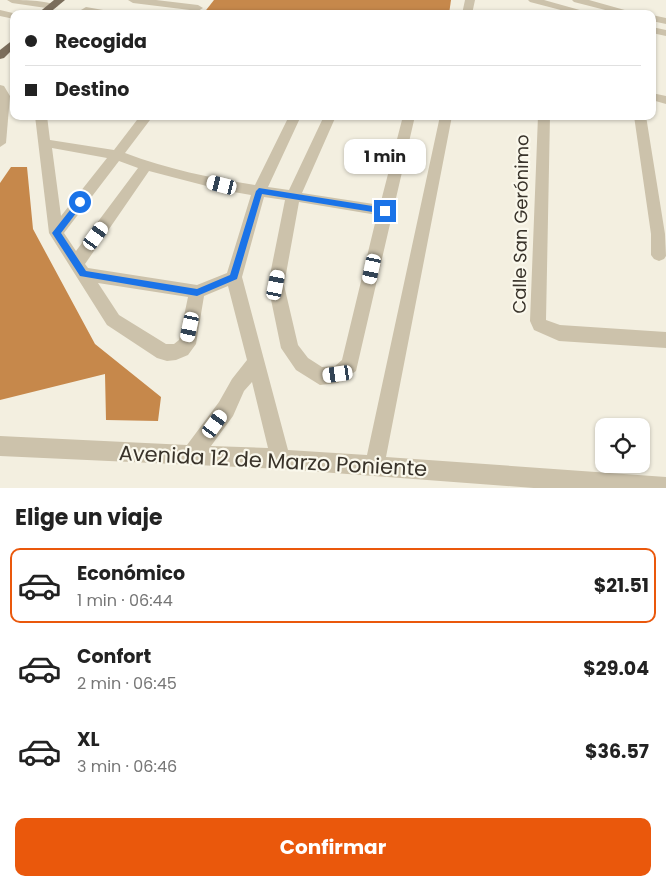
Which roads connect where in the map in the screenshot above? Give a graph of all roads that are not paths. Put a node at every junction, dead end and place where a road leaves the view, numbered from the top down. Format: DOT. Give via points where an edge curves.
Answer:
graph roads {
  1 [pos="12,0"];
  2 [pos="96,0"];
  3 [pos="133,0"];
  4 [pos="533,0"];
  5 [pos="577,0"];
  6 [pos="56,3"];
  7 [pos="198,7"];
  8 [pos="86,10"];
  9 [pos="573,10"];
  10 [pos="618,10"];
  11 [pos="1,95"];
  12 [pos="42,120"];
  13 [pos="144,120"];
  14 [pos="293,120"];
  15 [pos="328,120"];
  16 [pos="408,120"];
  17 [pos="445,120"];
  18 [pos="544,120"];
  19 [pos="641,120"];
  20 [pos="0,143"];
  21 [pos="45,143"];
  22 [pos="117,155"];
  23 [pos="146,166"];
  24 [pos="259,191"];
  25 [pos="293,196"];
  26 [pos="385,211"];
  27 [pos="56,233"];
  28 [pos="662,234"];
  29 [pos="659,255"];
  30 [pos="80,269"];
  31 [pos="234,277"];
  32 [pos="197,292"];
  33 [pos="666,340"];
  34 [pos="255,364"];
  35 [pos="0,446"];
  36 [pos="192,456"];
  37 [pos="281,459"];
  38 [pos="374,467"];
  39 [pos="666,487"];
  1 -- 6 [label="street"];
  2 -- 8 [label="street"];
  3 -- 7 [label="street"];
  4 -- 9 [label="street"];
  5 -- 10 [label="street"];
  11 -- 20 [label="street"];
  12 -- 21 [label="street"];
  13 -- 22 [label="street"];
  14 -- 24 [label="street"];
  15 -- 25 [label="street"];
  16 -- 26 [label="street"];
  17 -- 38 [label="street"];
  18 -- 33 [label="street, Calle San Gerónimo" via="540,325 559,333"];
  19 -- 28 [label="street"];
  21 -- 22 [label="street"];
  21 -- 27 [label="street"];
  22 -- 23 [label="street"];
  22 -- 27 [label="street"];
  23 -- 24 [label="street"];
  23 -- 30 [label="street"];
  24 -- 25 [label="street"];
  24 -- 31 [label="street"];
  25 -- 26 [label="street"];
  25 -- 26 [label="street" via="276,285 290,348 302,364 320,376 338,374 350,365"];
  27 -- 30 [label="street"];
  28 -- 29 [label="street"];
  30 -- 32 [label="street"];
  30 -- 32 [label="street" via="114,320 163,352 172,354 187,344"];
  31 -- 32 [label="street"];
  31 -- 34 [label="street"];
  34 -- 36 [label="street"];
  34 -- 37 [label="street"];
  35 -- 36 [label="street, Avenida 12 de Marzo Poniente"];
  36 -- 37 [label="street, Avenida 12 de Marzo Poniente"];
  37 -- 38 [label="street, Avenida 12 de Marzo Poniente"];
  38 -- 39 [label="street, Avenida 12 de Marzo Poniente"];
}
